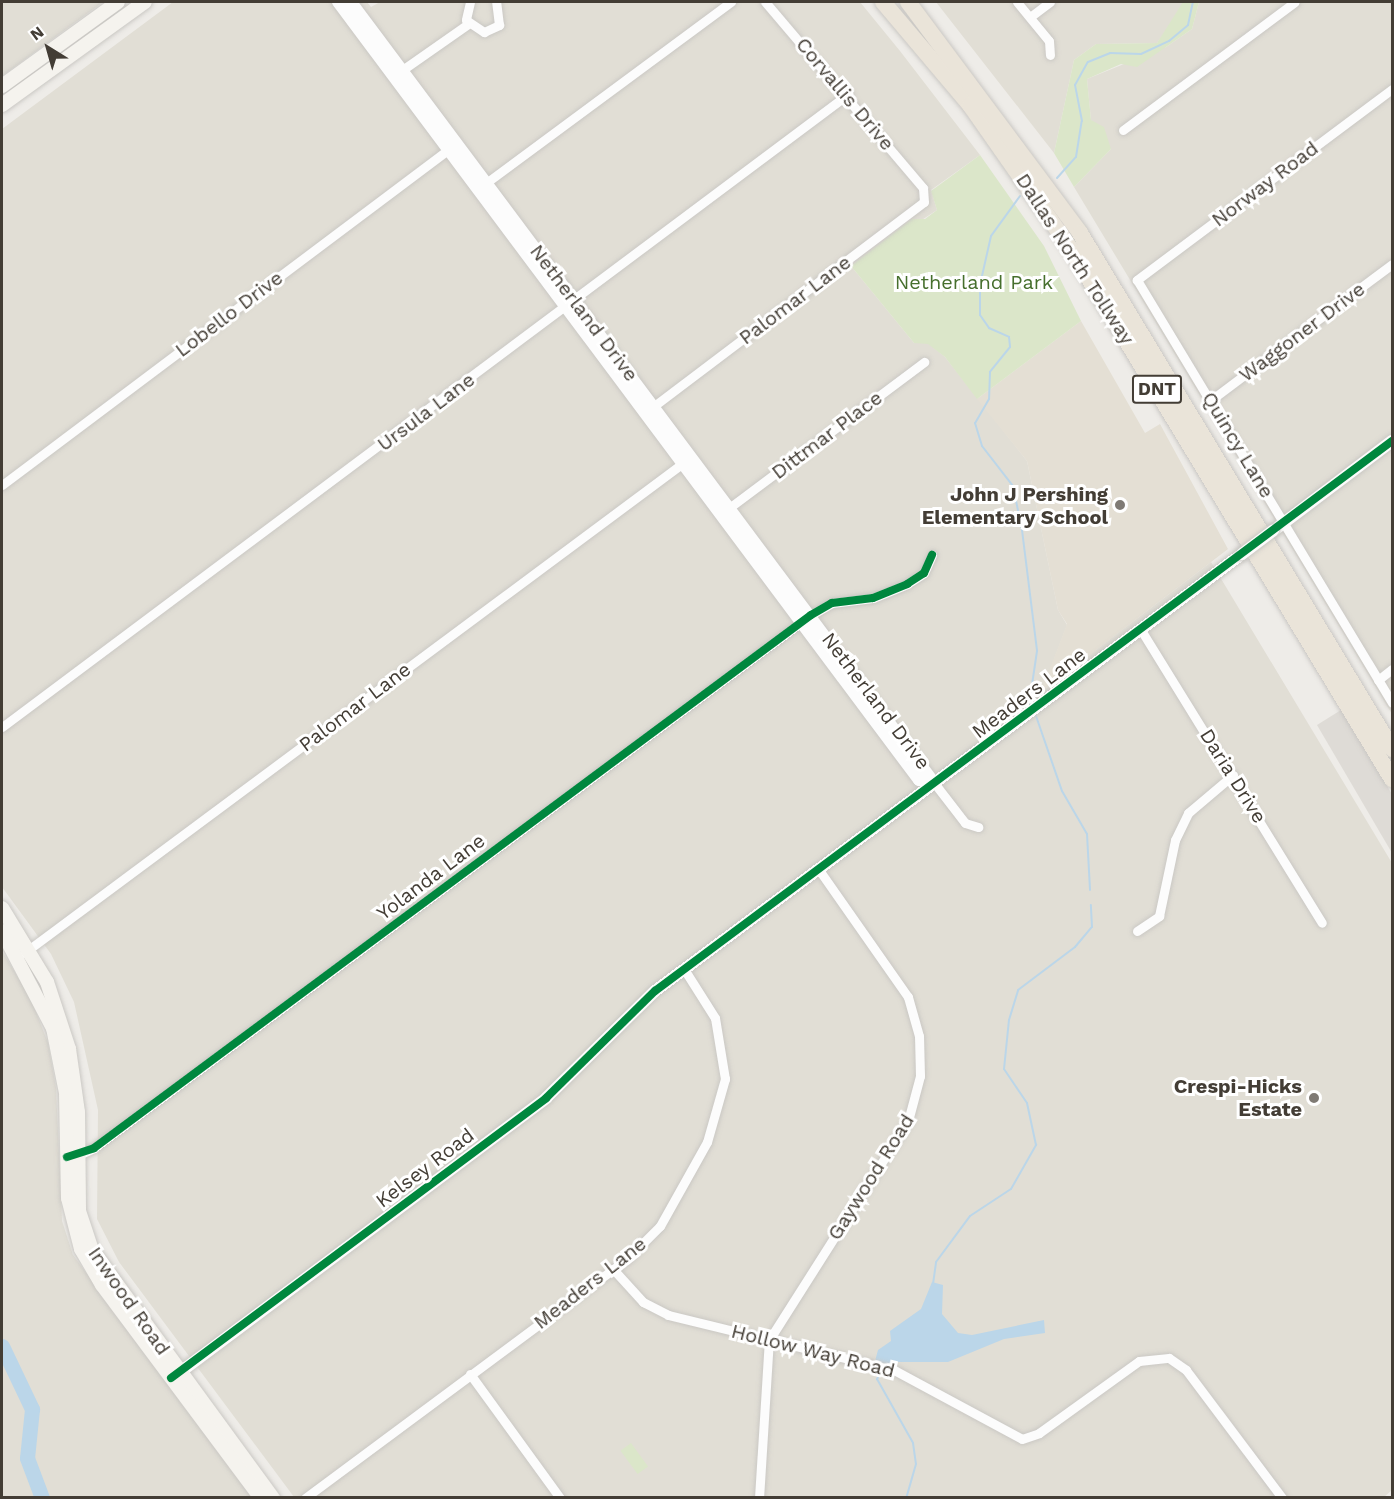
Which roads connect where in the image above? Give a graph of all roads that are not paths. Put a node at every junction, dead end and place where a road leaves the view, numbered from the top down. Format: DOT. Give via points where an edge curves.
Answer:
graph roads {
  1 [pos="118,2"];
  2 [pos="145,2"];
  3 [pos="338,2"];
  4 [pos="351,2"];
  5 [pos="470,2"];
  6 [pos="496,2"];
  7 [pos="731,2"];
  8 [pos="765,2"];
  9 [pos="883,2"];
  10 [pos="908,2"];
  11 [pos="1017,2"];
  12 [pos="1050,2"];
  13 [pos="1295,2"];
  14 [pos="1030,17"];
  15 [pos="468,24"];
  16 [pos="366,30"];
  17 [pos="1050,55"];
  18 [pos="398,73"];
  19 [pos="2,86"];
  20 [pos="1392,89"];
  21 [pos="848,94"];
  22 [pos="2,105"];
  23 [pos="1124,130"];
  24 [pos="452,147"];
  25 [pos="486,183"];
  26 [pos="923,188"];
  27 [pos="512,226"];
  28 [pos="1392,264"];
  29 [pos="1137,280"];
  30 [pos="570,304"];
  31 [pos="924,362"];
  32 [pos="629,382"];
  33 [pos="1211,400"];
  34 [pos="654,406"];
  35 [pos="1392,441"];
  36 [pos="687,460"];
  37 [pos="2,485"];
  38 [pos="729,508"];
  39 [pos="1285,522"];
  40 [pos="932,555"];
  41 [pos="806,619"];
  42 [pos="1141,630"];
  43 [pos="1392,669"];
  44 [pos="1378,680"];
  45 [pos="1392,703"];
  46 [pos="2,728"];
  47 [pos="1392,749"];
  48 [pos="1233,775"];
  49 [pos="1392,779"];
  50 [pos="935,784"];
  51 [pos="978,827"];
  52 [pos="819,870"];
  53 [pos="2,908"];
  54 [pos="1322,923"];
  55 [pos="2,931"];
  56 [pos="1137,931"];
  57 [pos="25,952"];
  58 [pos="684,969"];
  59 [pos="73,1156"];
  60 [pos="613,1269"];
  61 [pos="769,1340"];
  62 [pos="470,1374"];
  63 [pos="175,1375"];
  64 [pos="261,1497"];
  65 [pos="273,1497"];
  66 [pos="305,1497"];
  67 [pos="560,1497"];
  68 [pos="759,1497"];
  69 [pos="1282,1497"];
  1 -- 19 [label="main road"];
  2 -- 22 [label="main road"];
  3 -- 16 [label="street, Netherland Drive"];
  4 -- 16 [label="street, Netherland Drive"];
  5 -- 15 [label="street"];
  6 -- 15 [label="street" via="501,10 496,28 484,32"];
  7 -- 25 [label="street"];
  8 -- 21 [label="street, Corvallis Drive"];
  9 -- 49 [label="highway, Dallas North Tollway / DNT" via="970,105 1071,249"];
  10 -- 47 [label="highway, Dallas North Tollway / DNT" via="1080,233"];
  11 -- 14 [label="street"];
  12 -- 14 [label="street"];
  13 -- 23 [label="street"];
  14 -- 17 [label="street" via="1049,41"];
  15 -- 18 [label="street"];
  16 -- 18 [label="street, Netherland Drive"];
  18 -- 24 [label="street, Netherland Drive"];
  20 -- 29 [label="street, Norway Road"];
  21 -- 26 [label="street, Corvallis Drive"];
  21 -- 30 [label="street, Ursula Lane"];
  24 -- 25 [label="street, Netherland Drive"];
  24 -- 27 [label="street, Netherland Drive"];
  24 -- 37 [label="street, Lobello Drive"];
  25 -- 27 [label="street, Netherland Drive"];
  26 -- 34 [label="street, Palomar Lane" via="920,208"];
  27 -- 30 [label="street, Netherland Drive"];
  28 -- 33 [label="street, Waggoner Drive"];
  29 -- 33 [label="street, Quincy Lane"];
  30 -- 32 [label="street, Netherland Drive"];
  30 -- 46 [label="street, Ursula Lane"];
  31 -- 38 [label="street, Dittmar Place"];
  32 -- 34 [label="street, Netherland Drive"];
  32 -- 36 [label="street, Netherland Drive"];
  33 -- 39 [label="street, Quincy Lane"];
  34 -- 36 [label="street, Netherland Drive"];
  35 -- 39 [label="street, Meaders Lane"];
  36 -- 38 [label="street, Netherland Drive"];
  36 -- 41 [label="street, Netherland Drive"];
  36 -- 57 [label="street, Palomar Lane"];
  38 -- 41 [label="street, Netherland Drive"];
  39 -- 42 [label="street, Meaders Lane, bridge"];
  39 -- 44 [label="street, Quincy Lane"];
  40 -- 41 [label="street, Yolanda Lane" via="924,573 907,584 873,598 832,603"];
  41 -- 50 [label="street, Netherland Drive"];
  41 -- 59 [label="street, Yolanda Lane"];
  42 -- 48 [label="street, Daria Drive"];
  42 -- 50 [label="street, Meaders Lane"];
  43 -- 44 [label="street"];
  44 -- 45 [label="street, Quincy Lane"];
  48 -- 54 [label="street, Daria Drive"];
  48 -- 56 [label="street" via="1188,813 1176,840 1159,916"];
  50 -- 51 [label="street" via="965,823"];
  50 -- 52 [label="street, Meaders Lane"];
  52 -- 58 [label="street, Meaders Lane"];
  52 -- 61 [label="street, Gaywood Road" via="908,997 919,1036 920,1076 908,1120"];
  53 -- 57 [label="main road, Inwood Road"];
  55 -- 57 [label="main road, Inwood Road"];
  57 -- 59 [label="main road, Inwood Road" via="76,1088"];
  58 -- 60 [label="street, Meaders Lane" via="720,1031 723,1099 669,1214"];
  58 -- 63 [label="street, Kelsey Road" via="617,1024 546,1098"];
  59 -- 63 [label="main road, Inwood Road" via="80,1211 98,1270"];
  60 -- 61 [label="street, Hollow Way Road" via="657,1311"];
  60 -- 62 [label="street, Meaders Lane"];
  61 -- 68 [label="street, Gaywood Road"];
  61 -- 69 [label="street, Hollow Way Road" via="894,1370 1022,1439 1039,1433 1139,1361 1169,1358 1186,1370"];
  62 -- 66 [label="street, Meaders Lane"];
  62 -- 67 [label="street"];
  63 -- 64 [label="main road, Inwood Road"];
  63 -- 65 [label="main road, Inwood Road"];
}
